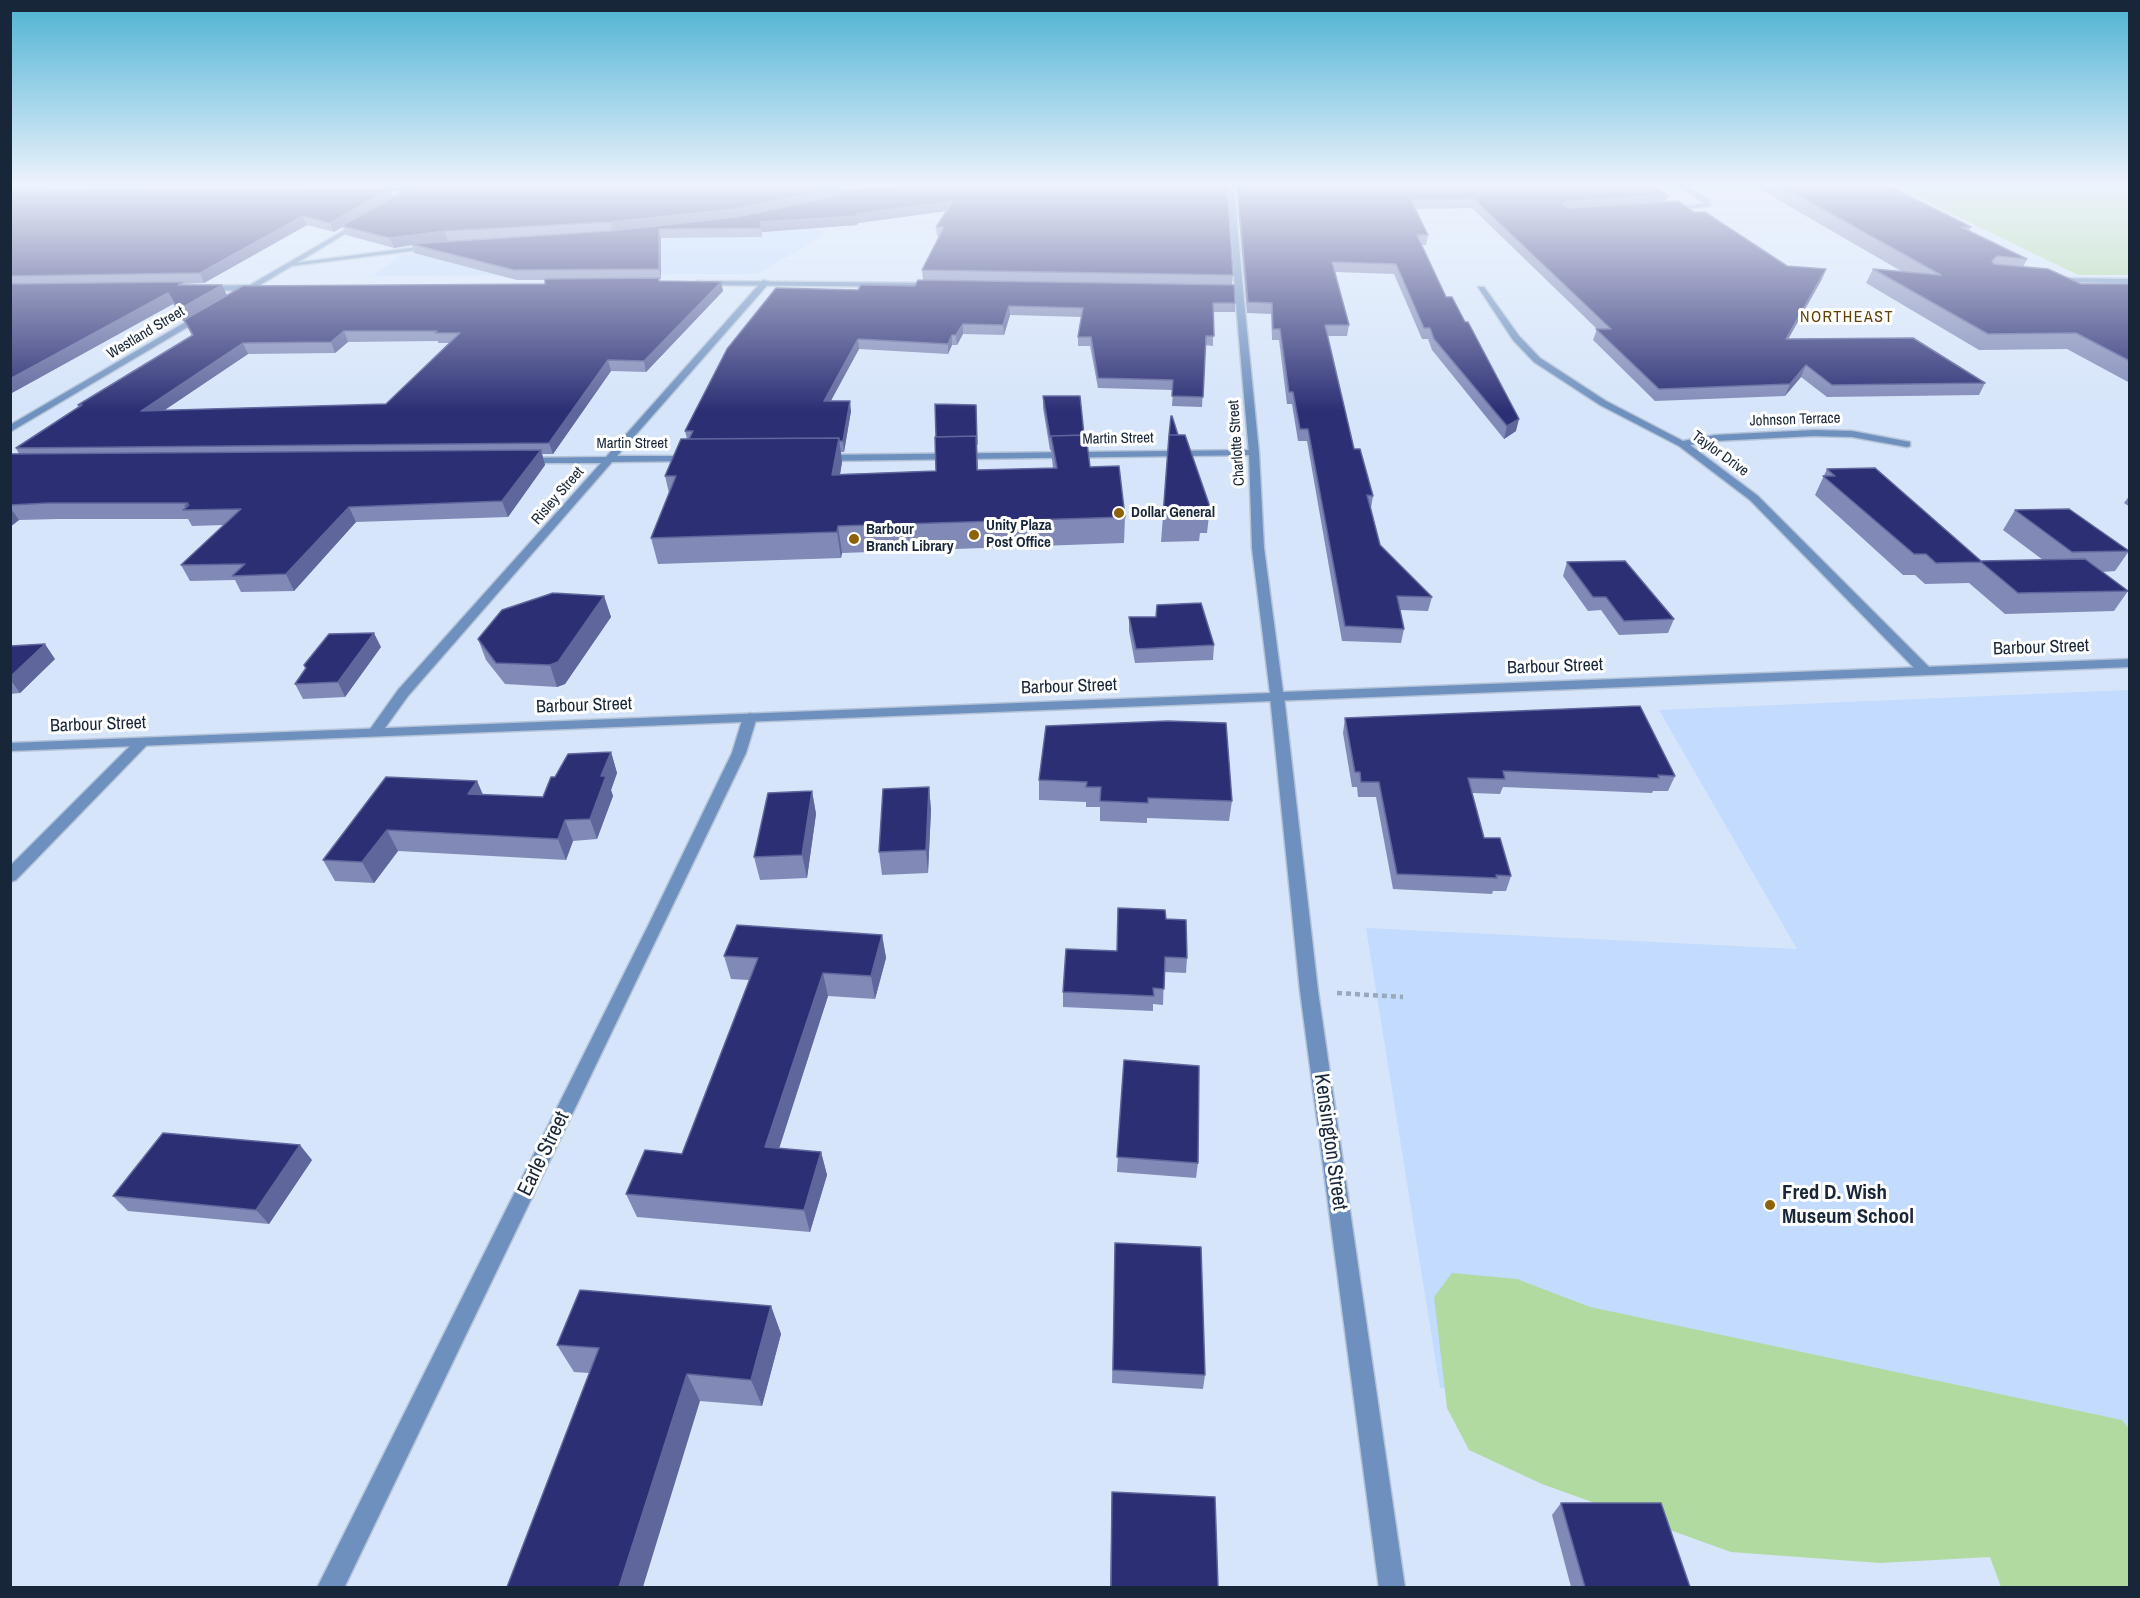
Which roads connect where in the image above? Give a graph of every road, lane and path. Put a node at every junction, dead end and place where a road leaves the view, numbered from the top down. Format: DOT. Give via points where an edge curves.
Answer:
graph roads {
  1 [pos="295,262"];
  2 [pos="311,262"];
  3 [pos="1237,262"];
  4 [pos="291,264"];
  5 [pos="2042,279"];
  6 [pos="2130,281"];
  7 [pos="766,282"];
  8 [pos="694,283"];
  9 [pos="942,285"];
  10 [pos="251,287"];
  11 [pos="275,287"];
  12 [pos="194,288"];
  13 [pos="1481,288"];
  14 [pos="1209,290"];
  15 [pos="1239,290"];
  16 [pos="231,299"];
  17 [pos="211,311"];
  18 [pos="10,429"];
  19 [pos="1682,444"];
  20 [pos="1907,444"];
  21 [pos="1254,453"];
  22 [pos="816,458"];
  23 [pos="701,459"];
  24 [pos="515,460"];
  25 [pos="609,460"];
  26 [pos="2130,663"];
  27 [pos="1924,670"];
  28 [pos="1277,696"];
  29 [pos="750,717"];
  30 [pos="375,732"];
  31 [pos="142,742"];
  32 [pos="10,747"];
  33 [pos="10,876"];
  34 [pos="1309,991"];
  35 [pos="1403,997"];
  36 [pos="330,1587"];
  37 [pos="1392,1587"];
  1 -- 4 [label="street"];
  2 -- 4 [label="street"];
  3 -- 15 [label="street, Charlotte Street"];
  4 -- 10 [label="street"];
  5 -- 6 [label="street"];
  7 -- 8 [label="street"];
  7 -- 9 [label="street"];
  7 -- 25 [label="street, Risley Street"];
  10 -- 11 [label="street"];
  10 -- 12 [label="street"];
  10 -- 16 [label="street"];
  13 -- 19 [label="street, Taylor Drive" via="1516,338 1537,360 1604,404"];
  14 -- 15 [label="street"];
  15 -- 21 [label="street, Charlotte Street"];
  17 -- 18 [label="street, Westland Street"];
  19 -- 20 [label="street, Johnson Terrace" via="1715,438 1814,433 1852,434"];
  19 -- 27 [label="street, Taylor Drive" via="1754,498"];
  21 -- 22 [label="street, Martin Street"];
  21 -- 28 [label="street, Charlotte Street" via="1258,548"];
  23 -- 25 [label="street, Martin Street"];
  24 -- 25 [label="street, Martin Street"];
  25 -- 30 [label="street, Risley Street" via="403,693"];
  26 -- 27 [label="street, Barbour Street"];
  27 -- 28 [label="street, Barbour Street"];
  28 -- 29 [label="street, Barbour Street"];
  28 -- 34 [label="street, Kensington Street"];
  29 -- 30 [label="street, Barbour Street"];
  29 -- 36 [label="street, Earle Street" via="739,753 661,915"];
  30 -- 31 [label="street, Barbour Street"];
  31 -- 32 [label="street, Barbour Street"];
  31 -- 33 [label="street"];
  34 -- 35 [label="path"];
  34 -- 37 [label="street, Kensington Street"];
}
